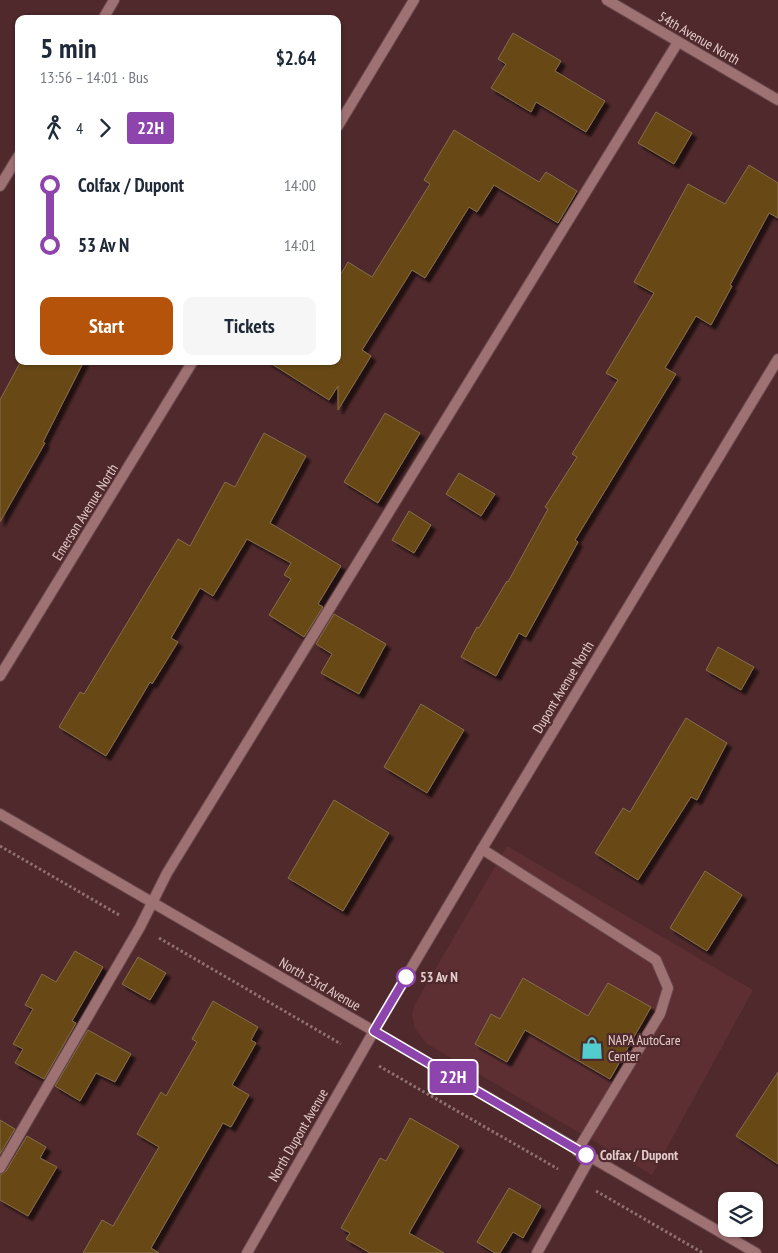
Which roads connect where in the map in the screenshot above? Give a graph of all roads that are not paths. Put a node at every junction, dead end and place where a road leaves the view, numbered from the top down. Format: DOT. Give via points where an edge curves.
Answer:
graph roads {
  1 [pos="114,0"];
  2 [pos="414,0"];
  3 [pos="607,0"];
  4 [pos="105,15"];
  5 [pos="678,42"];
  6 [pos="778,100"];
  7 [pos="341,121"];
  8 [pos="15,162"];
  9 [pos="0,186"];
  10 [pos="778,359"];
  11 [pos="191,365"];
  12 [pos="0,676"];
  13 [pos="0,814"];
  14 [pos="482,849"];
  15 [pos="153,902"];
  16 [pos="374,1031"];
  17 [pos="577,1150"];
  18 [pos="590,1158"];
  19 [pos="0,1168"];
  20 [pos="247,1253"];
  21 [pos="537,1253"];
  22 [pos="756,1253"];
  1 -- 4 [label="street"];
  2 -- 7 [label="street"];
  3 -- 5 [label="street, 54th Avenue North"];
  5 -- 6 [label="street, 54th Avenue North"];
  5 -- 15 [label="street" via="167,873"];
  8 -- 9 [label="street"];
  10 -- 14 [label="street, Dupont Avenue North"];
  11 -- 12 [label="street, Emerson Avenue North"];
  13 -- 15 [label="street, North 53rd Avenue"];
  14 -- 16 [label="street, Dupont Avenue North"];
  14 -- 17 [label="street" via="656,960 668,988 660,1014"];
  15 -- 16 [label="street, North 53rd Avenue"];
  15 -- 19 [label="street"];
  16 -- 17 [label="street, North 53rd Avenue"];
  16 -- 20 [label="street, North Dupont Avenue"];
  17 -- 18 [label="street, North 53rd Avenue"];
  18 -- 21 [label="street"];
  18 -- 22 [label="street, North 53rd Avenue"];
}
